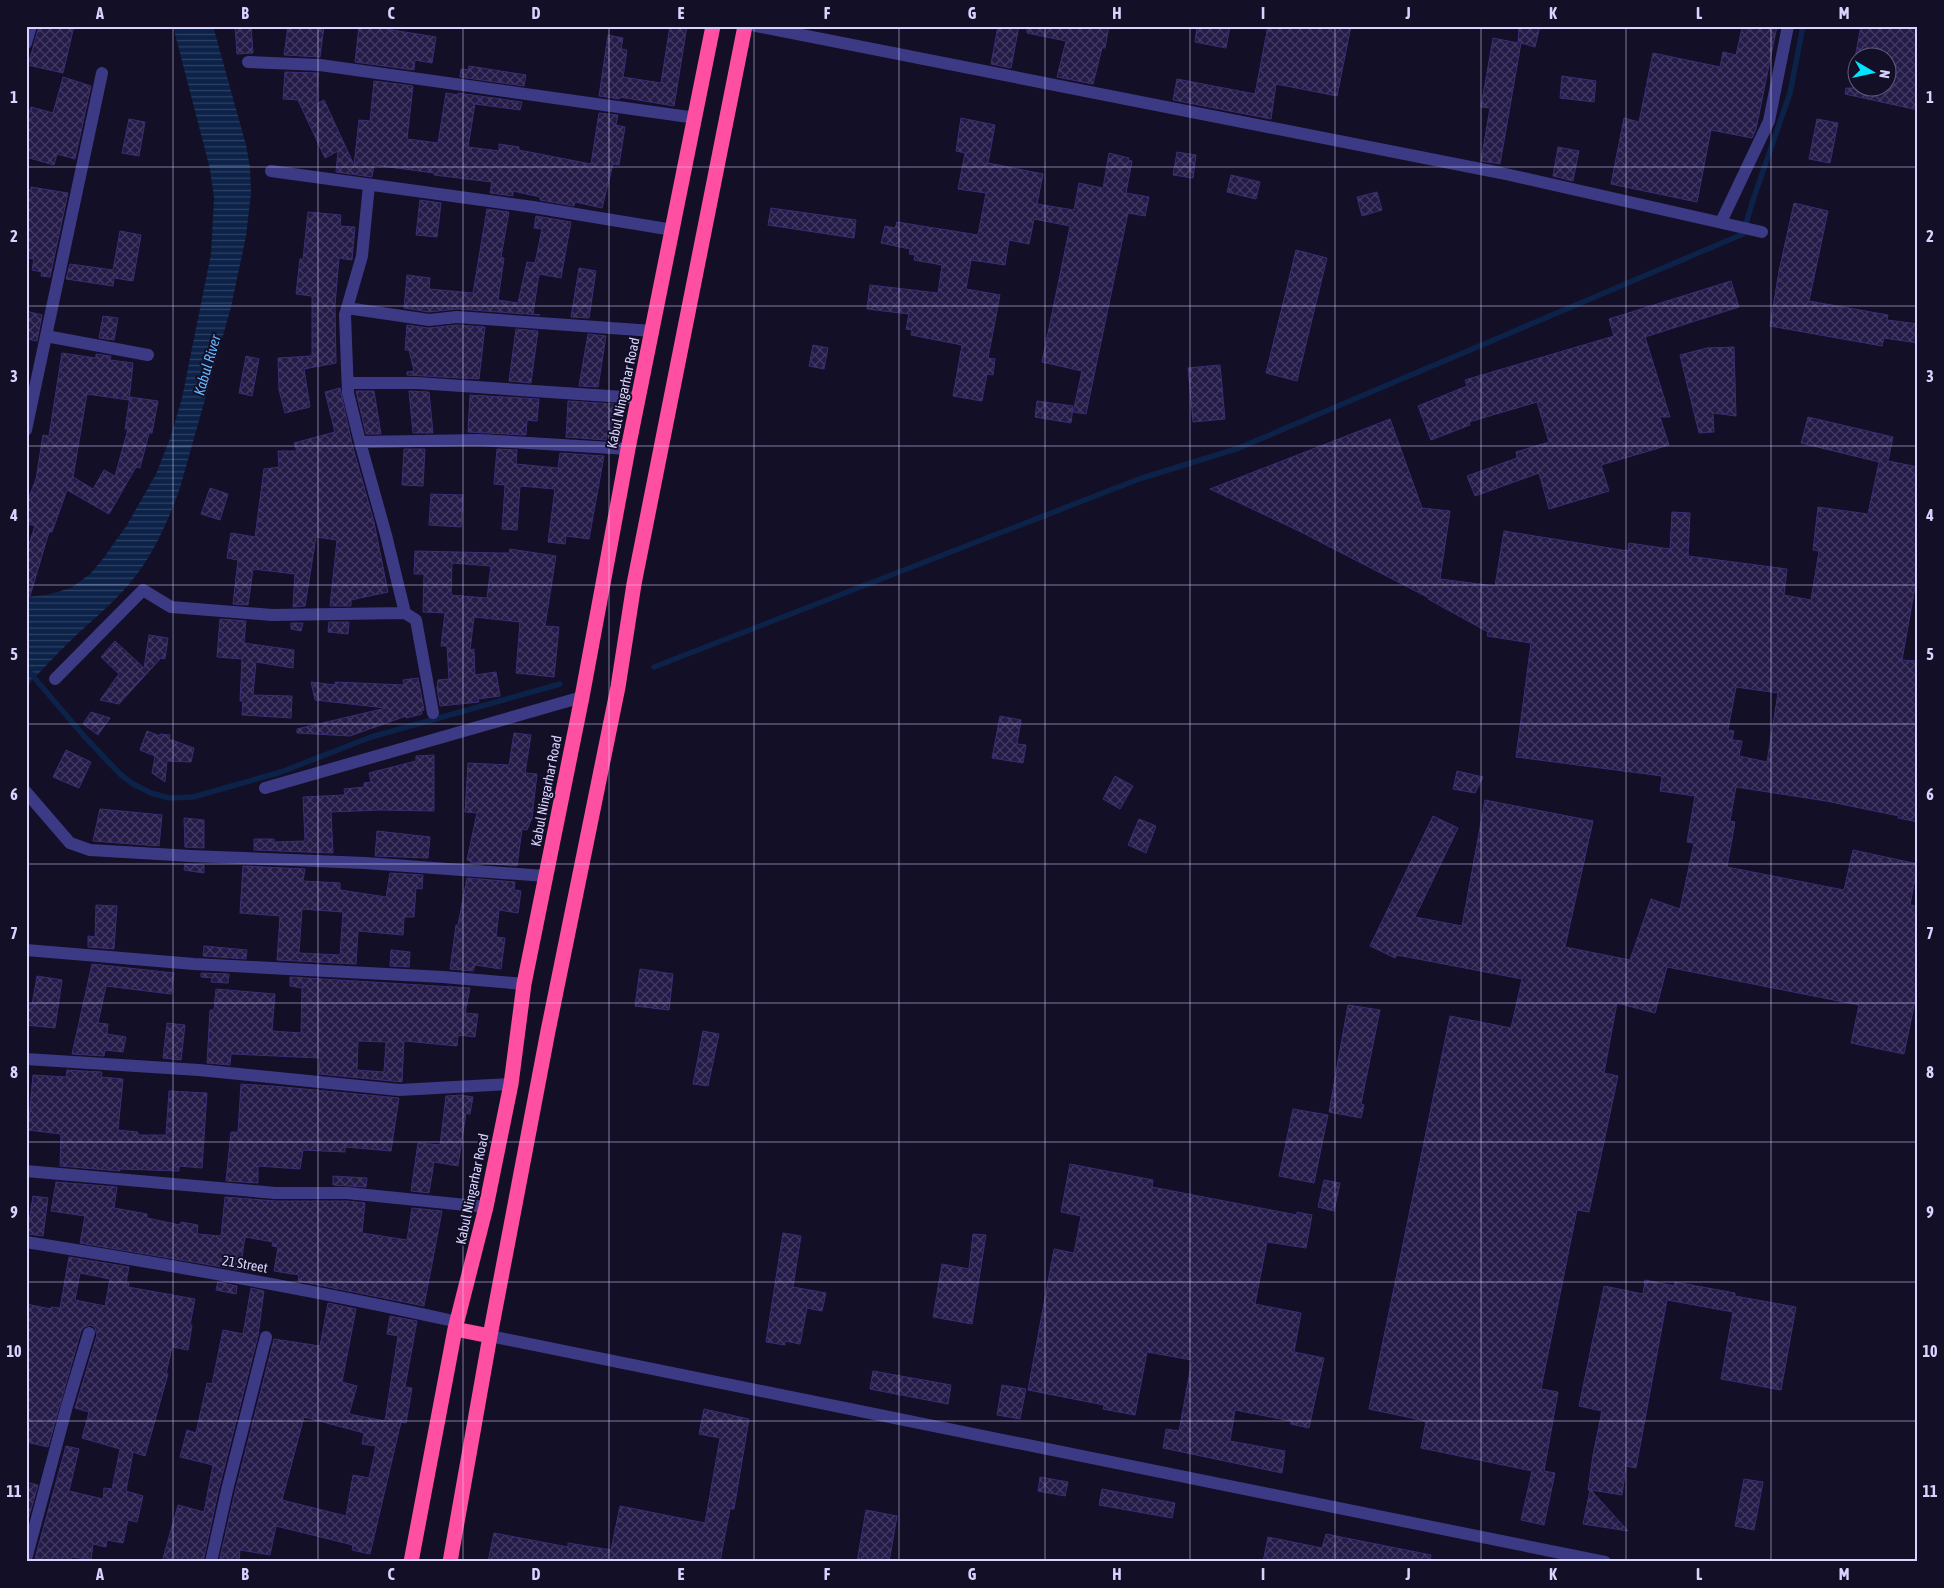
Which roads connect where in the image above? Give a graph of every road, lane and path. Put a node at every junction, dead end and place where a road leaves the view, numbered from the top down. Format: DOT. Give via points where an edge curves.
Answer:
graph roads {
  1 [pos="31,26"];
  2 [pos="713,26"];
  3 [pos="744,26"];
  4 [pos="756,26"];
  5 [pos="1788,26"];
  6 [pos="26,43"];
  7 [pos="248,62"];
  8 [pos="102,72"];
  9 [pos="696,118"];
  10 [pos="271,171"];
  11 [pos="369,185"];
  12 [pos="1721,222"];
  13 [pos="673,230"];
  14 [pos="1762,232"];
  15 [pos="347,308"];
  16 [pos="653,331"];
  17 [pos="46,336"];
  18 [pos="148,355"];
  19 [pos="349,383"];
  20 [pos="639,398"];
  21 [pos="26,430"];
  22 [pos="360,442"];
  23 [pos="628,449"];
  24 [pos="405,613"];
  25 [pos="55,679"];
  26 [pos="582,697"];
  27 [pos="433,713"];
  28 [pos="265,788"];
  29 [pos="26,792"];
  30 [pos="546,876"];
  31 [pos="26,950"];
  32 [pos="524,984"];
  33 [pos="26,1059"];
  34 [pos="511,1084"];
  35 [pos="26,1171"];
  36 [pos="486,1207"];
  37 [pos="26,1242"];
  38 [pos="457,1326"];
  39 [pos="89,1333"];
  40 [pos="490,1336"];
  41 [pos="266,1337"];
  42 [pos="26,1559"];
  43 [pos="211,1562"];
  44 [pos="411,1562"];
  45 [pos="450,1562"];
  46 [pos="1605,1562"];
  1 -- 6 [label="street"];
  2 -- 9 [label="highway, Kabul Ningarhar Road"];
  3 -- 40 [label="highway"];
  4 -- 12 [label="street" via="1501,173"];
  5 -- 12 [label="street" via="1769,121"];
  7 -- 9 [label="street" via="320,65"];
  8 -- 17 [label="street"];
  9 -- 13 [label="highway, Kabul Ningarhar Road"];
  10 -- 11 [label="street"];
  11 -- 13 [label="street" via="533,206"];
  11 -- 15 [label="street" via="362,256"];
  12 -- 14 [label="street"];
  13 -- 16 [label="highway, Kabul Ningarhar Road"];
  15 -- 16 [label="street" via="429,320 456,317"];
  15 -- 19 [label="street"];
  16 -- 20 [label="highway, Kabul Ningarhar Road"];
  17 -- 18 [label="street"];
  17 -- 21 [label="street"];
  19 -- 20 [label="street" via="427,384"];
  19 -- 22 [label="street" via="348,393"];
  20 -- 23 [label="highway, Kabul Ningarhar Road"];
  22 -- 23 [label="street" via="479,440"];
  22 -- 24 [label="street"];
  23 -- 26 [label="highway, Kabul Ningarhar Road"];
  24 -- 25 [label="street" via="272,615 171,607 143,590"];
  24 -- 27 [label="street" via="416,620"];
  26 -- 28 [label="street"];
  26 -- 30 [label="highway, Kabul Ningarhar Road"];
  29 -- 30 [label="street" via="70,843 90,850 365,863"];
  30 -- 32 [label="highway, Kabul Ningarhar Road"];
  31 -- 32 [label="street" via="194,964"];
  32 -- 34 [label="highway, Kabul Ningarhar Road"];
  33 -- 34 [label="street" via="199,1070 399,1090"];
  34 -- 36 [label="highway, Kabul Ningarhar Road"];
  35 -- 36 [label="street" via="275,1193 347,1193"];
  36 -- 38 [label="highway, Kabul Ningarhar Road"];
  37 -- 38 [label="street, 21 Street" via="360,1300"];
  38 -- 40 [label="highway"];
  38 -- 44 [label="highway, Kabul Ningarhar Road"];
  39 -- 42 [label="street"];
  40 -- 45 [label="highway"];
  40 -- 46 [label="street"];
  41 -- 43 [label="street"];
}
